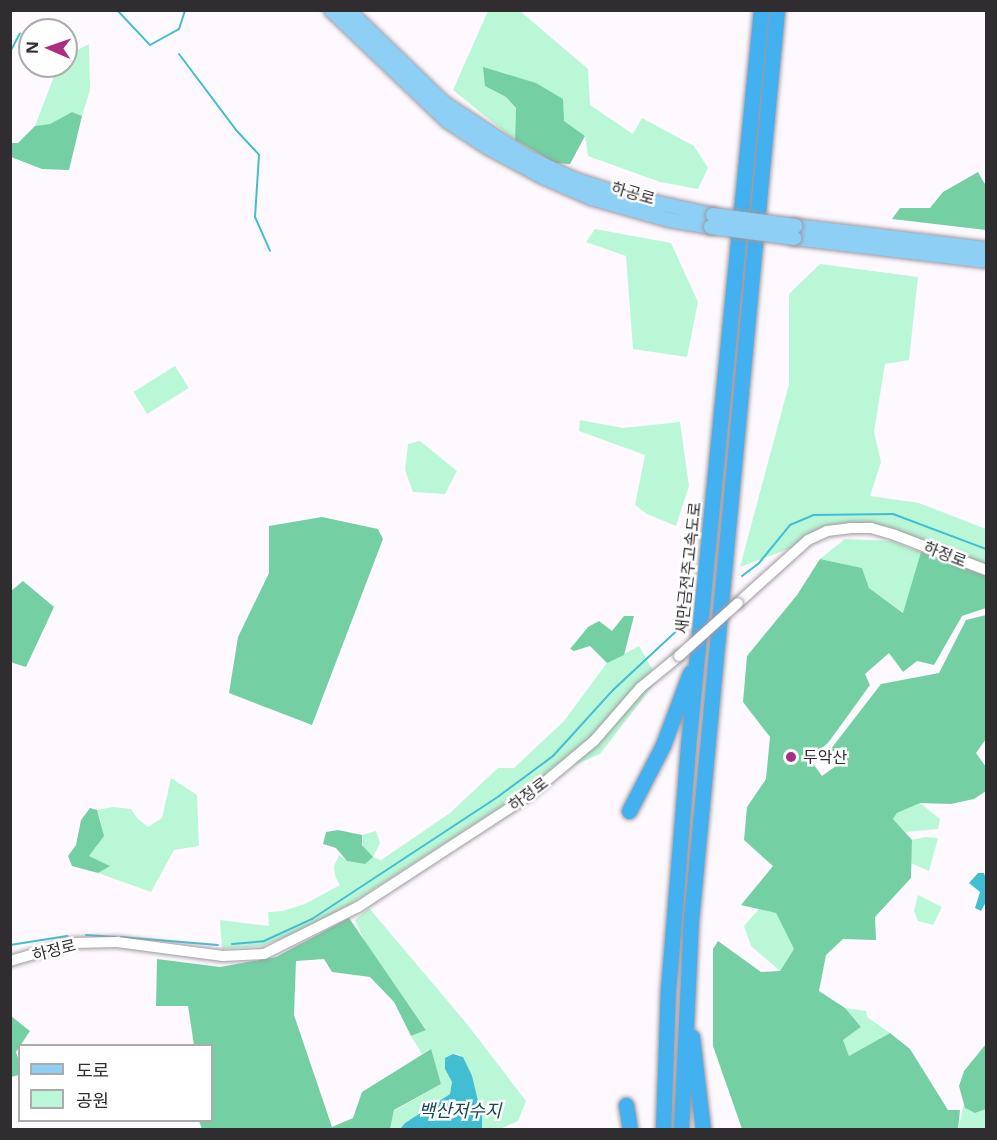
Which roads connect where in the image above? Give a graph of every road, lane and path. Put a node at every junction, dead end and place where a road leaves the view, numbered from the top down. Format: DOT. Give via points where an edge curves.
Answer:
graph roads {
  1 [pos="322,10"];
  2 [pos="331,10"];
  3 [pos="348,10"];
  4 [pos="761,10"];
  5 [pos="777,10"];
  6 [pos="371,50"];
  7 [pos="712,221"];
  8 [pos="794,232"];
  9 [pos="987,249"];
  10 [pos="987,261"];
  11 [pos="987,570"];
  12 [pos="699,647"];
  13 [pos="629,811"];
  14 [pos="690,944"];
  15 [pos="10,962"];
  16 [pos="626,1105"];
  17 [pos="630,1130"];
  18 [pos="663,1130"];
  19 [pos="681,1130"];
  20 [pos="703,1130"];
  1 -- 6 [label="main road"];
  2 -- 6 [label="main road, 하공로"];
  3 -- 7 [label="main road, 하공로" via="444,103 525,156 573,179"];
  4 -- 12 [label="highway, 새만금전주고속도로"];
  5 -- 14 [label="highway"];
  6 -- 7 [label="main road, 하공로" via="447,121 543,177 591,198 669,220"];
  7 -- 8 [label="main road, 하공로, bridge"];
  8 -- 9 [label="main road, 하공로"];
  8 -- 10 [label="main road, 하공로"];
  11 -- 15 [label="street, 하정로, bridge" via="871,528 827,531 808,540 640,688 594,741 528,796 358,907 264,954 223,956 117,942 70,943"];
  12 -- 13 [label="highway" via="663,745"];
  12 -- 18 [label="highway, 새만금전주고속도로" via="668,990"];
  14 -- 19 [label="highway"];
  14 -- 20 [label="highway" via="693,1051"];
  16 -- 17 [label="highway"];
}
